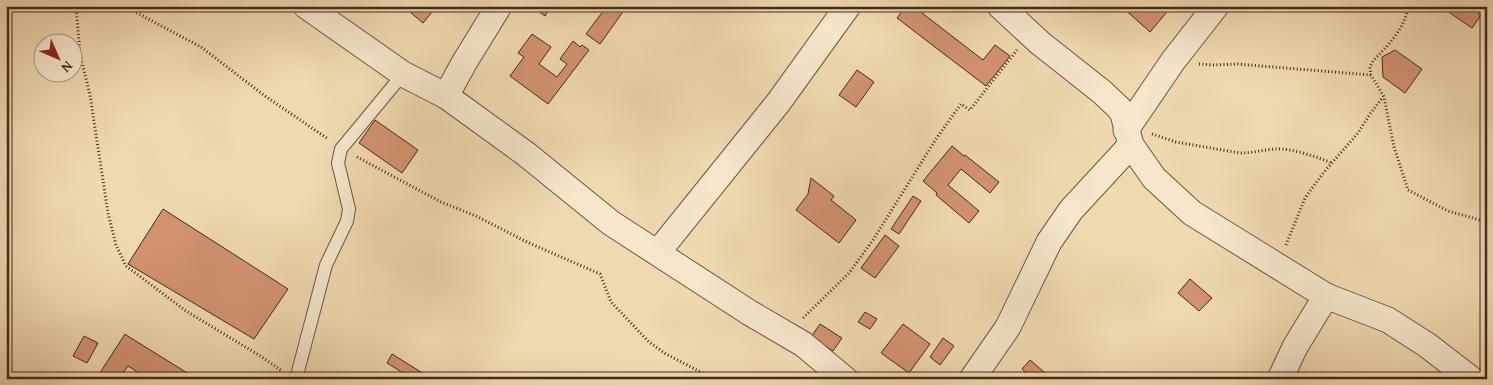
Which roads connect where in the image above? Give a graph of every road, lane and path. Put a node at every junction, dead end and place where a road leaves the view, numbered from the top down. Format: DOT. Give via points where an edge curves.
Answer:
graph roads {
  1 [pos="76,6"];
  2 [pos="124,6"];
  3 [pos="306,6"];
  4 [pos="499,6"];
  5 [pos="848,6"];
  6 [pos="1000,6"];
  7 [pos="1216,6"];
  8 [pos="1408,6"];
  9 [pos="1030,33"];
  10 [pos="1178,55"];
  11 [pos="403,74"];
  12 [pos="1371,75"];
  13 [pos="446,96"];
  14 [pos="1384,97"];
  15 [pos="1129,134"];
  16 [pos="341,149"];
  17 [pos="1332,163"];
  18 [pos="1487,222"];
  19 [pos="658,252"];
  20 [pos="1283,269"];
  21 [pos="1326,296"];
  22 [pos="803,344"];
  23 [pos="290,376"];
  24 [pos="714,379"];
  25 [pos="845,379"];
  26 [pos="972,379"];
  27 [pos="1280,379"];
  28 [pos="1471,379"];
  1 -- 23 [label="path" via="80,54 90,96 108,213 116,245 126,266 186,311"];
  2 -- 16 [label="path" via="201,46"];
  3 -- 11 [label="street"];
  4 -- 13 [label="street"];
  5 -- 19 [label="street" via="778,103"];
  6 -- 9 [label="street"];
  7 -- 10 [label="street"];
  8 -- 12 [label="path" via="1401,29 1373,61"];
  9 -- 15 [label="street" via="1119,108"];
  9 -- 22 [label="path" via="970,109 961,104 849,274 799,323"];
  10 -- 12 [label="path" via="1195,63 1214,65"];
  10 -- 15 [label="street"];
  11 -- 13 [label="street"];
  11 -- 16 [label="lane"];
  12 -- 14 [label="path"];
  13 -- 19 [label="street" via="526,154 612,223"];
  14 -- 17 [label="path"];
  14 -- 18 [label="path" via="1394,147 1408,190 1448,211"];
  15 -- 17 [label="path" via="1248,153 1288,150"];
  15 -- 20 [label="street" via="1154,178 1192,212"];
  15 -- 26 [label="street" via="1049,242 1008,327"];
  16 -- 23 [label="lane" via="338,163 349,209 347,220 326,265"];
  16 -- 24 [label="path" via="442,202 600,274 611,302 649,342"];
  17 -- 20 [label="path" via="1304,198 1288,239"];
  19 -- 22 [label="street"];
  20 -- 21 [label="street"];
  21 -- 27 [label="street"];
  21 -- 28 [label="street" via="1388,320"];
  22 -- 25 [label="street"];
}
